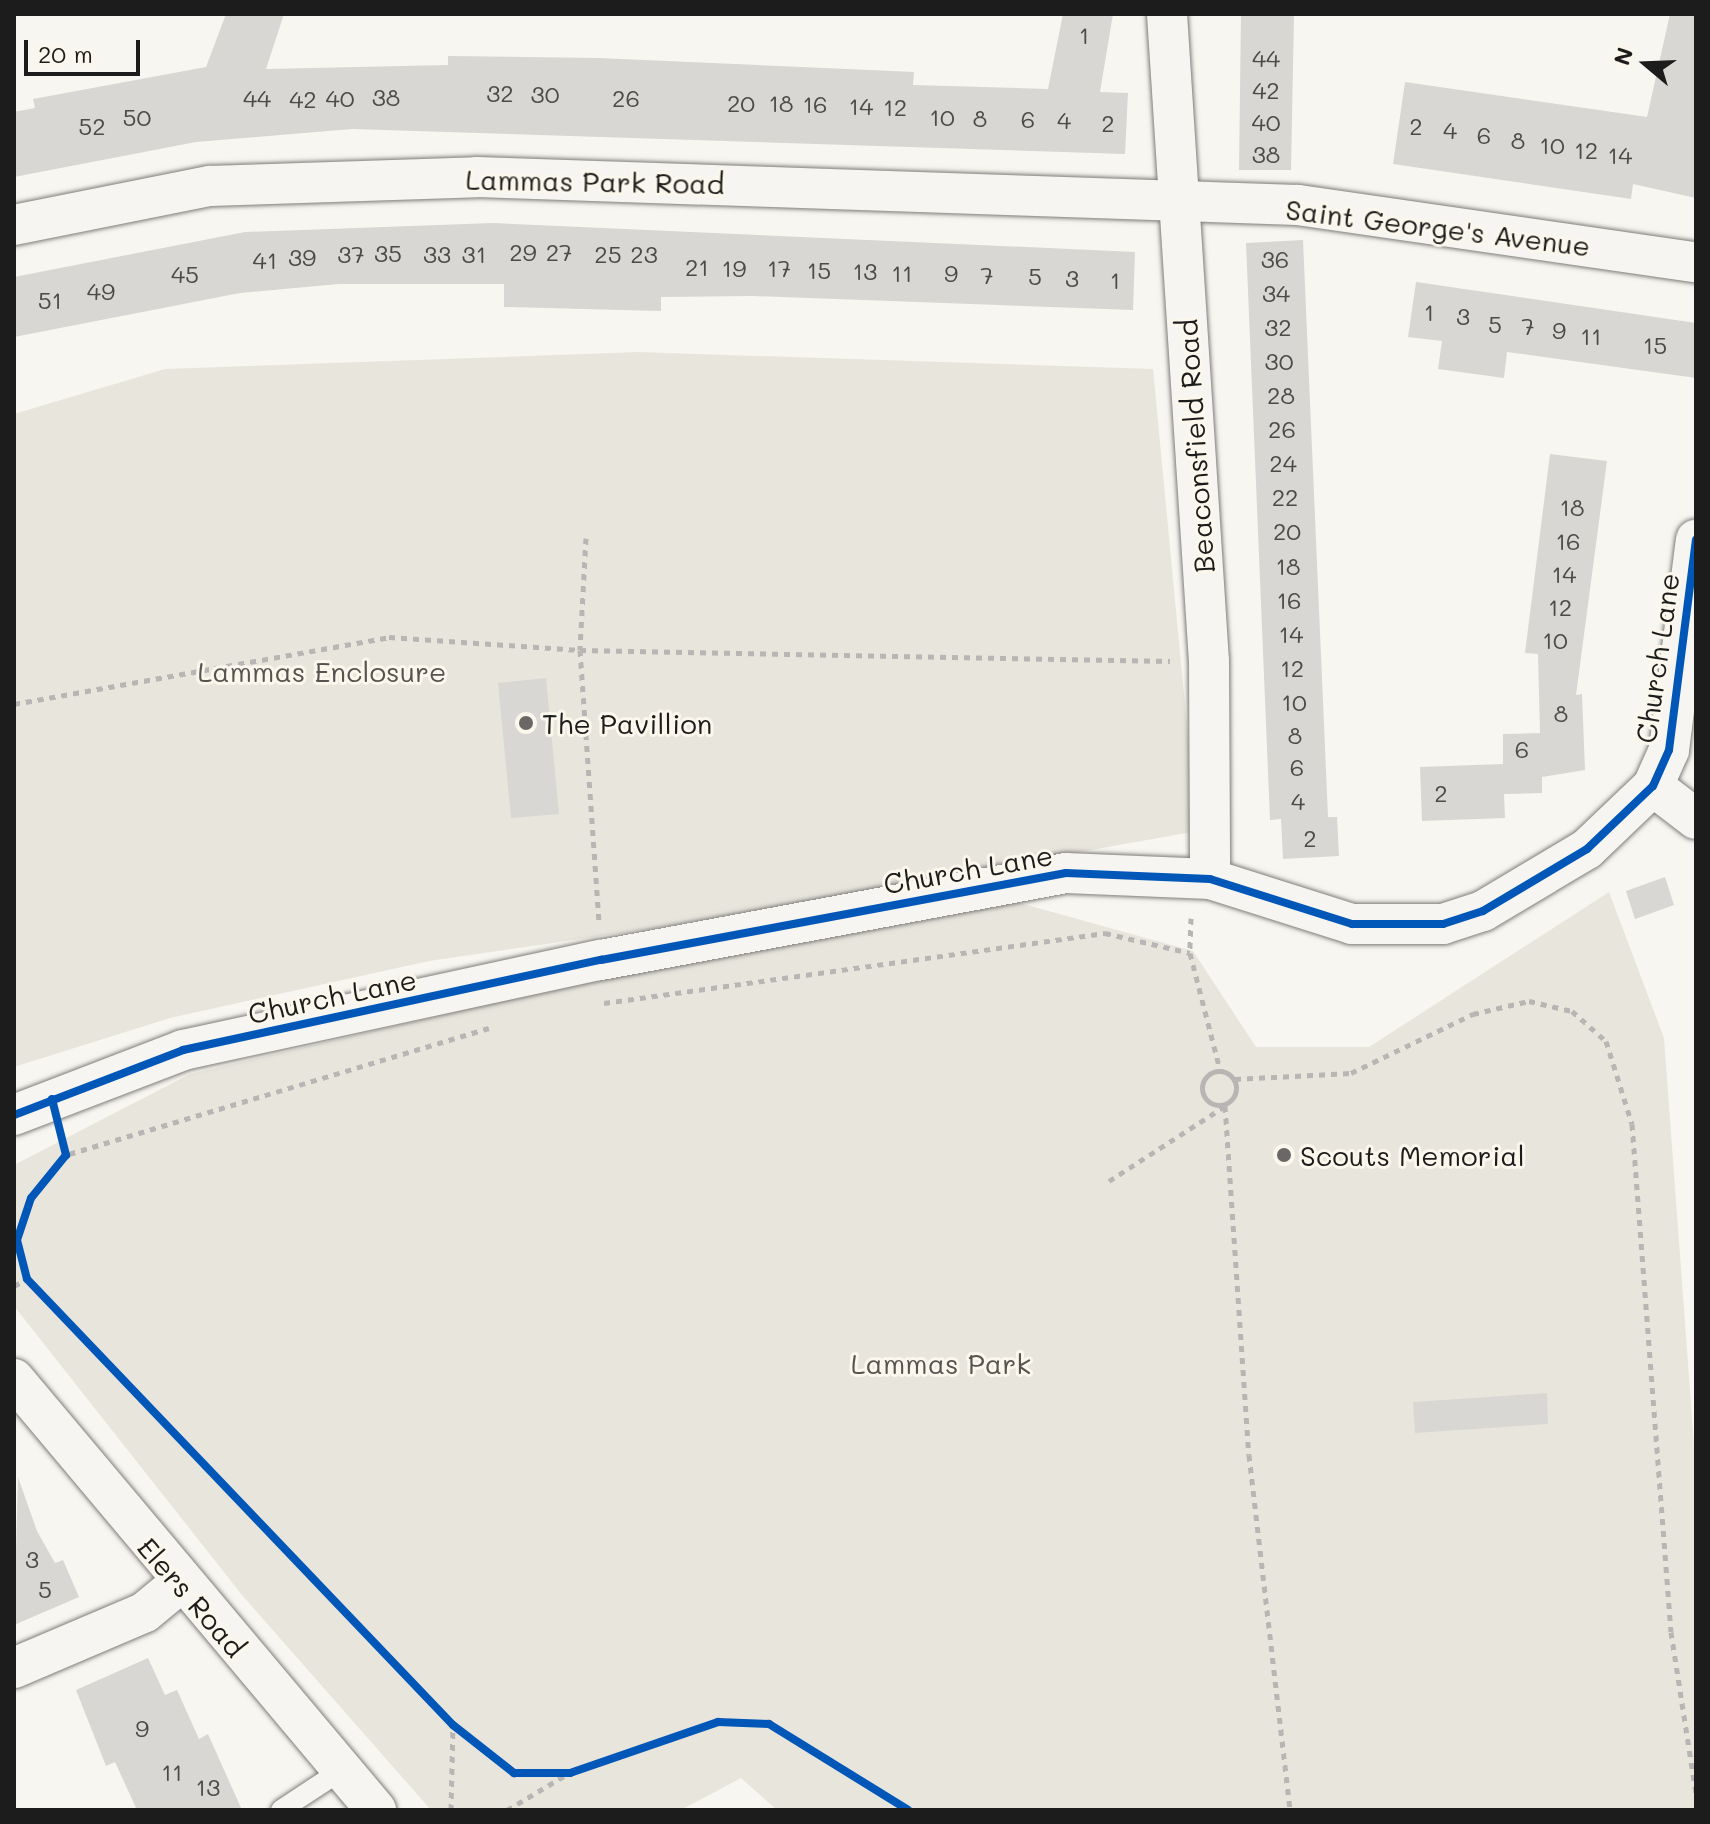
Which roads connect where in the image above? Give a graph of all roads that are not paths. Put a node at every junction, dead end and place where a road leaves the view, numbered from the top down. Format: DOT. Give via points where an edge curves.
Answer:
graph roads {
  1 [pos="1167,14"];
  2 [pos="1180,205"];
  3 [pos="14,225"];
  4 [pos="1696,262"];
  5 [pos="1696,540"];
  6 [pos="1653,786"];
  7 [pos="1696,819"];
  8 [pos="1202,878"];
  9 [pos="14,1115"];
  10 [pos="14,1379"];
  11 [pos="179,1584"];
  12 [pos="14,1668"];
  13 [pos="342,1770"];
  14 [pos="281,1810"];
  15 [pos="376,1810"];
  1 -- 2 [label="street, Beaconsfield Road"];
  2 -- 3 [label="street, Lammas Park Road" via="477,177 210,186"];
  2 -- 4 [label="street, Saint George's Avenue" via="1298,205"];
  2 -- 8 [label="street, Beaconsfield Road" via="1209,661"];
  5 -- 6 [label="street, Church Lane" via="1669,750"];
  6 -- 7 [label="street"];
  6 -- 8 [label="street, Church Lane" via="1621,822 1542,880 1443,924 1352,924"];
  8 -- 9 [label="street, Church Lane" via="1066,873 601,960 183,1050"];
  10 -- 11 [label="street, Elers Road"];
  11 -- 12 [label="street" via="145,1612"];
  11 -- 13 [label="street, Elers Road"];
  13 -- 14 [label="lane"];
  13 -- 15 [label="street, Elers Road"];
}
